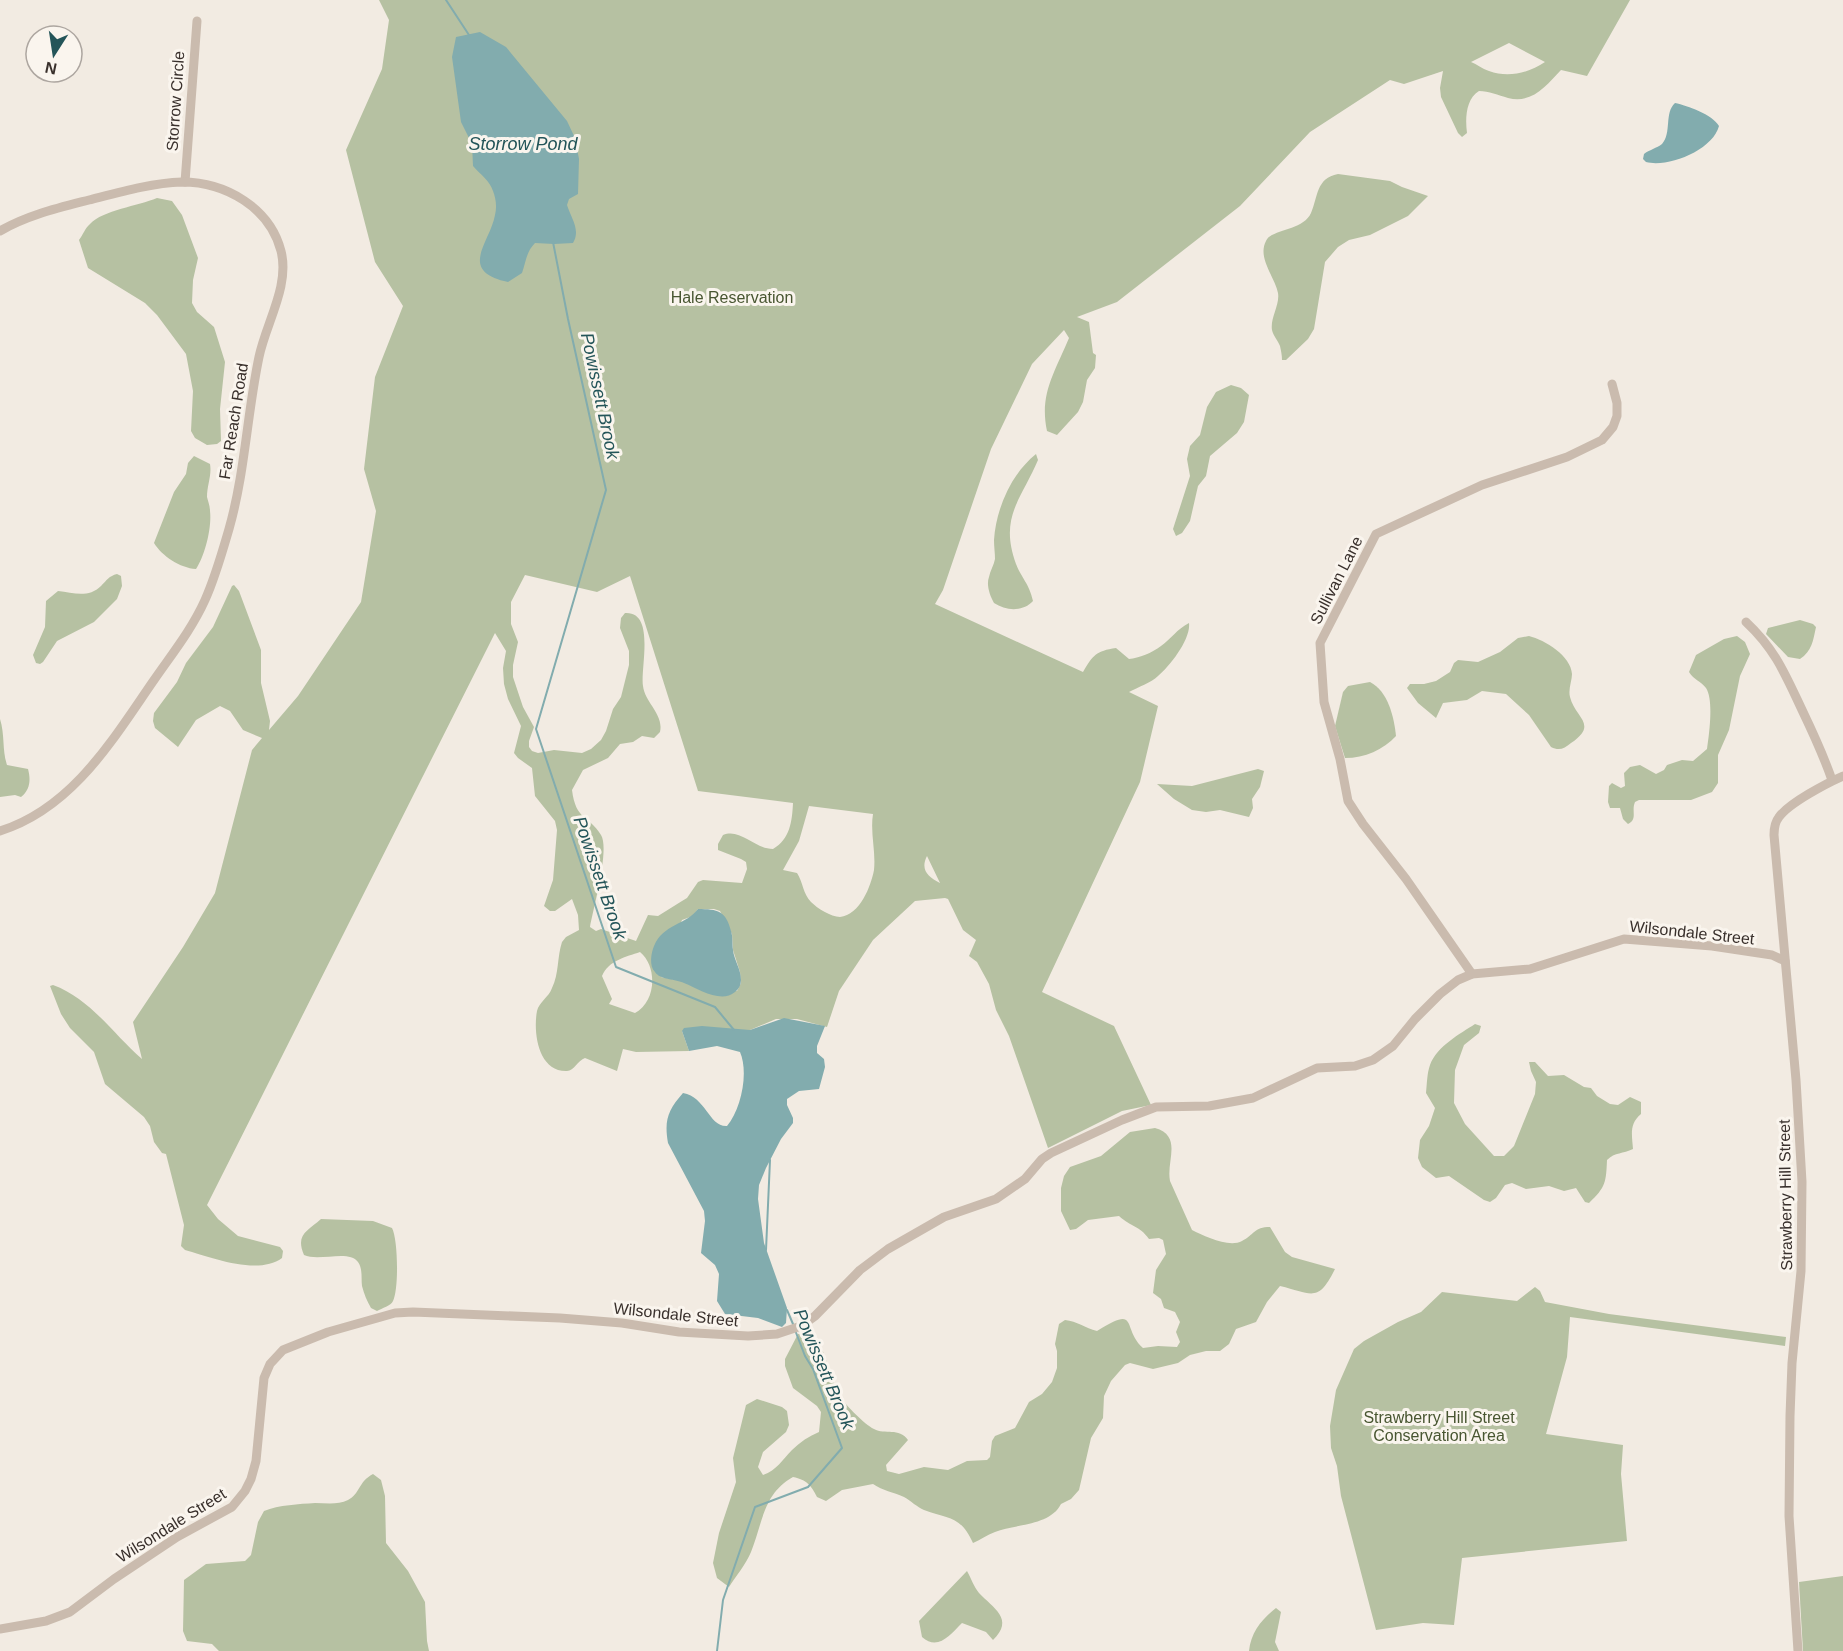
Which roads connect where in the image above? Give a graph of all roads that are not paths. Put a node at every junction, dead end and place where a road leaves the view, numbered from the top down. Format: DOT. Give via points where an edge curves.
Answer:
graph roads {
  1 [pos="197,21"];
  2 [pos="185,182"];
  3 [pos="0,231"];
  4 [pos="1612,384"];
  5 [pos="1746,622"];
  6 [pos="1843,776"];
  7 [pos="1832,780"];
  8 [pos="0,831"];
  9 [pos="1785,961"];
  10 [pos="1472,974"];
  11 [pos="0,1629"];
  12 [pos="1798,1651"];
  1 -- 2 [label="street, Storrow Circle"];
  2 -- 3 [label="street, Far Reach Road" via="124,191 55,208"];
  2 -- 8 [label="street, Far Reach Road" via="240,197 262,213 274,230 284,272 259,358 230,526 205,600 189,628 92,766 70,791"];
  4 -- 10 [label="street, Sullivan Lane" via="1617,416 1602,440 1567,457 1482,485 1376,534 1320,643 1324,702 1348,801"];
  5 -- 7 [label="street" via="1785,670"];
  6 -- 7 [label="street, Strawberry Hill Street"];
  7 -- 9 [label="street, Strawberry Hill Street" via="1787,809 1775,825"];
  9 -- 10 [label="street, Wilsondale Street" via="1772,955 1712,946 1624,939 1530,969"];
  9 -- 12 [label="street, Strawberry Hill Street" via="1803,1198 1790,1416 1790,1516"];
  10 -- 11 [label="street, Wilsondale Street" via="1440,994 1393,1046 1373,1060 1355,1066 1317,1068 1253,1098 1209,1106 1156,1107 1051,1153 1025,1179 996,1199 944,1217 888,1249 860,1270 815,1316 792,1329 747,1336 560,1318 413,1312 395,1313 283,1350 268,1368 263,1383 251,1479 232,1507 177,1538 70,1612 46,1621"];
}
